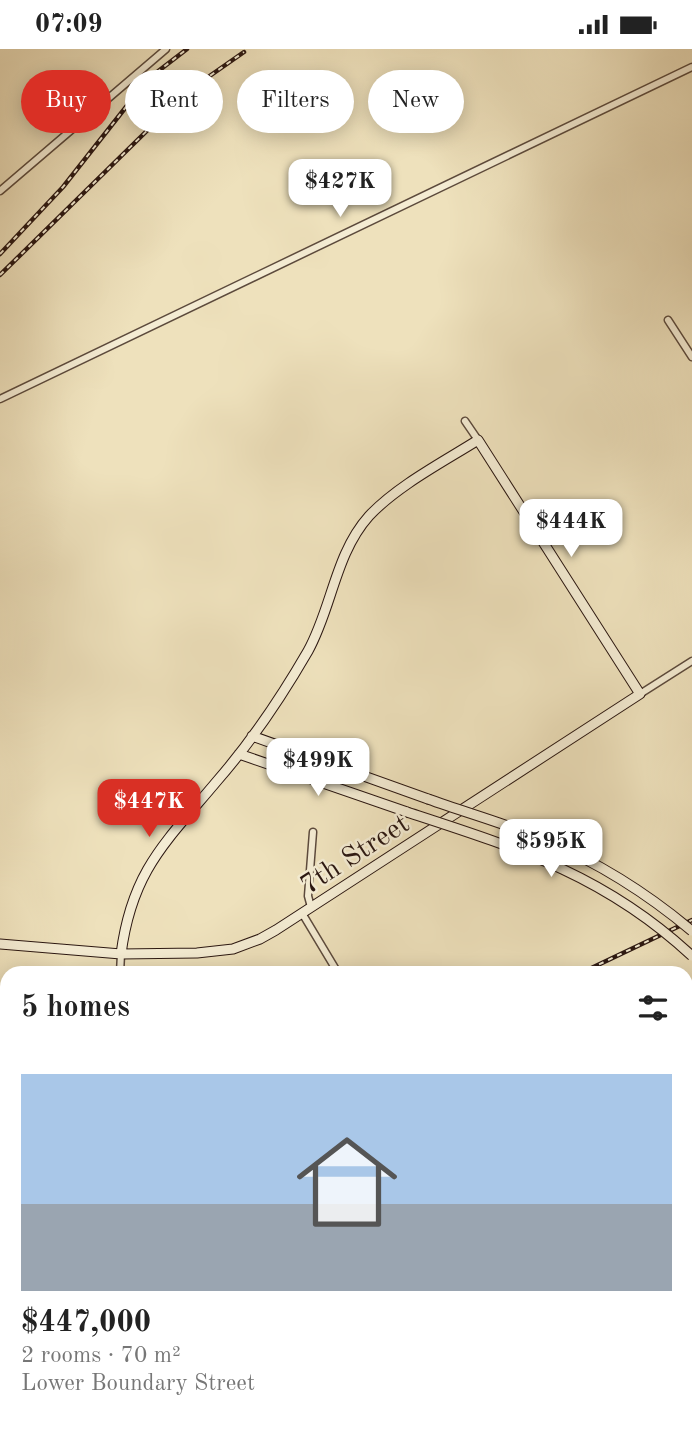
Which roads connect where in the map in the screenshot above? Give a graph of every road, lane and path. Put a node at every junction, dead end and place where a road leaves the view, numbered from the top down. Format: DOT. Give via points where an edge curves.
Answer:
graph roads {
  1 [pos="166,49"];
  2 [pos="692,67"];
  3 [pos="0,191"];
  4 [pos="668,320"];
  5 [pos="692,358"];
  6 [pos="0,399"];
  7 [pos="465,421"];
  8 [pos="478,440"];
  9 [pos="692,661"];
  10 [pos="640,694"];
  11 [pos="252,736"];
  12 [pos="239,754"];
  13 [pos="313,832"];
  14 [pos="311,908"];
  15 [pos="302,913"];
  16 [pos="692,931"];
  17 [pos="0,944"];
  18 [pos="121,954"];
  19 [pos="692,956"];
  20 [pos="120,966"];
  21 [pos="334,966"];
  1 -- 3 [label="street"];
  2 -- 6 [label="street"];
  4 -- 5 [label="street"];
  7 -- 8 [label="street"];
  8 -- 10 [label="street"];
  8 -- 11 [label="street" via="369,516 345,554 309,648"];
  9 -- 10 [label="street, 7th Street"];
  10 -- 14 [label="street, 7th Street"];
  11 -- 12 [label="street"];
  11 -- 16 [label="street, bridge" via="544,840 643,893"];
  12 -- 18 [label="street" via="153,859 135,892"];
  12 -- 19 [label="street, bridge" via="531,854 582,877 648,919"];
  13 -- 14 [label="street"];
  14 -- 15 [label="street, 7th Street"];
  15 -- 18 [label="street, 7th Street" via="260,939 233,949"];
  15 -- 21 [label="street"];
  17 -- 18 [label="street, 7th Street"];
  18 -- 20 [label="street"];
}
